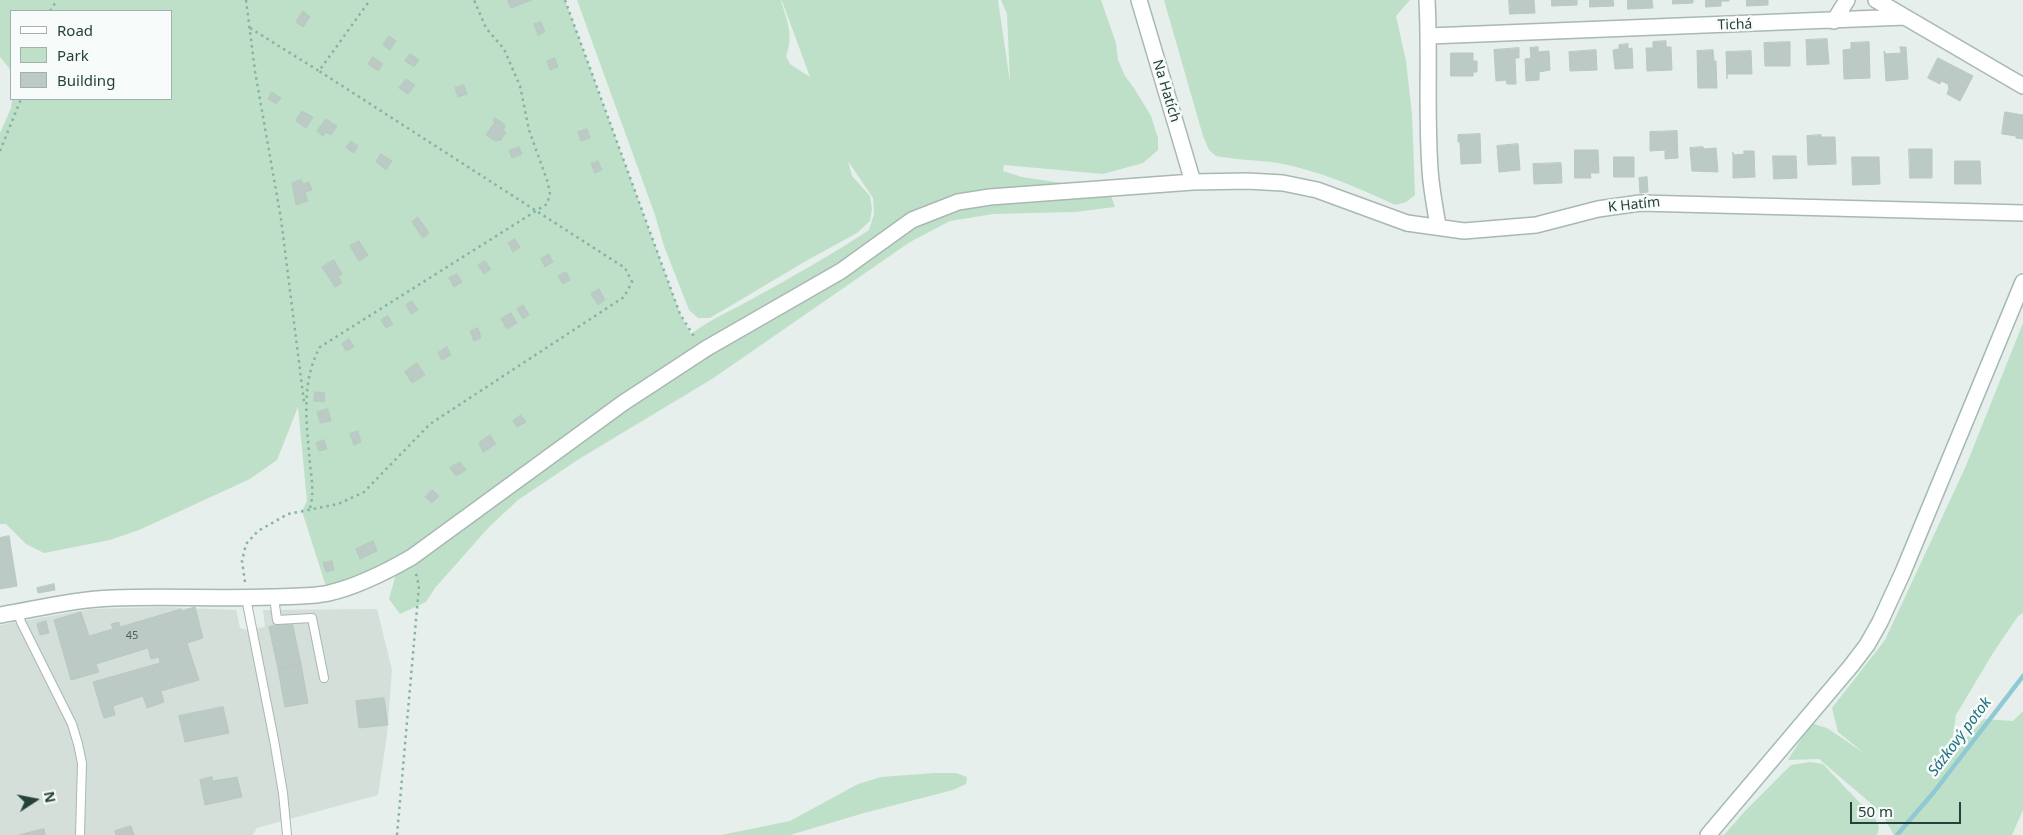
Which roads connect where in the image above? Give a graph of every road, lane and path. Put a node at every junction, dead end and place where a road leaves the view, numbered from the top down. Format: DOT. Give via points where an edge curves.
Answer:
graph roads {
  1 [pos="246,0"];
  2 [pos="370,0"];
  3 [pos="474,0"];
  4 [pos="564,0"];
  5 [pos="1139,0"];
  6 [pos="1427,0"];
  7 [pos="1847,0"];
  8 [pos="1876,0"];
  9 [pos="1905,18"];
  10 [pos="1834,21"];
  11 [pos="250,28"];
  12 [pos="1429,36"];
  13 [pos="319,71"];
  14 [pos="2023,86"];
  15 [pos="20,100"];
  16 [pos="0,151"];
  17 [pos="1193,182"];
  18 [pos="537,211"];
  19 [pos="2023,213"];
  20 [pos="1438,226"];
  21 [pos="2020,289"];
  22 [pos="707,348"];
  23 [pos="305,406"];
  24 [pos="310,508"];
  25 [pos="412,557"];
  26 [pos="274,597"];
  27 [pos="246,598"];
  28 [pos="18,612"];
  29 [pos="0,616"];
  30 [pos="324,678"];
  31 [pos="80,835"];
  32 [pos="287,835"];
  33 [pos="397,835"];
  34 [pos="1708,835"];
  1 -- 11 [label="path"];
  2 -- 13 [label="path"];
  3 -- 18 [label="path" via="486,28 504,49 520,86 529,130 550,194 547,204"];
  4 -- 22 [label="path" via="680,314 692,336"];
  5 -- 17 [label="street, Na Hatích"];
  6 -- 12 [label="street"];
  7 -- 10 [label="street"];
  8 -- 9 [label="street"];
  9 -- 10 [label="street, Tichá"];
  9 -- 14 [label="street"];
  10 -- 12 [label="street, Tichá"];
  11 -- 13 [label="path"];
  11 -- 23 [label="path" via="281,219"];
  12 -- 20 [label="street" via="1430,171"];
  13 -- 18 [label="path"];
  15 -- 16 [label="path"];
  17 -- 20 [label="street, K Hatím" via="1283,183 1326,193 1407,223"];
  17 -- 22 [label="street, K Hatím" via="958,202 912,220 841,271"];
  18 -- 23 [label="path" via="320,347 312,361"];
  18 -- 24 [label="path" via="625,268 632,282 624,297 430,424 364,492 338,504"];
  19 -- 20 [label="street, K Hatím" via="1640,203 1598,209 1528,226 1464,231"];
  21 -- 34 [label="street" via="1903,572 1867,646"];
  22 -- 25 [label="street, K Hatím" via="624,403"];
  23 -- 24 [label="path" via="312,488"];
  24 -- 27 [label="path" via="288,514 266,526 246,544 242,561"];
  25 -- 26 [label="street, K Hatím" via="358,584 328,593"];
  25 -- 33 [label="path" via="419,586"];
  26 -- 27 [label="street, K Hatím"];
  26 -- 30 [label="lane" via="277,620 312,618"];
  27 -- 28 [label="street, K Hatím" via="110,598"];
  27 -- 32 [label="lane" via="274,740"];
  28 -- 29 [label="street, K Hatím"];
  28 -- 31 [label="lane" via="72,724 78,744 82,763"];
}
